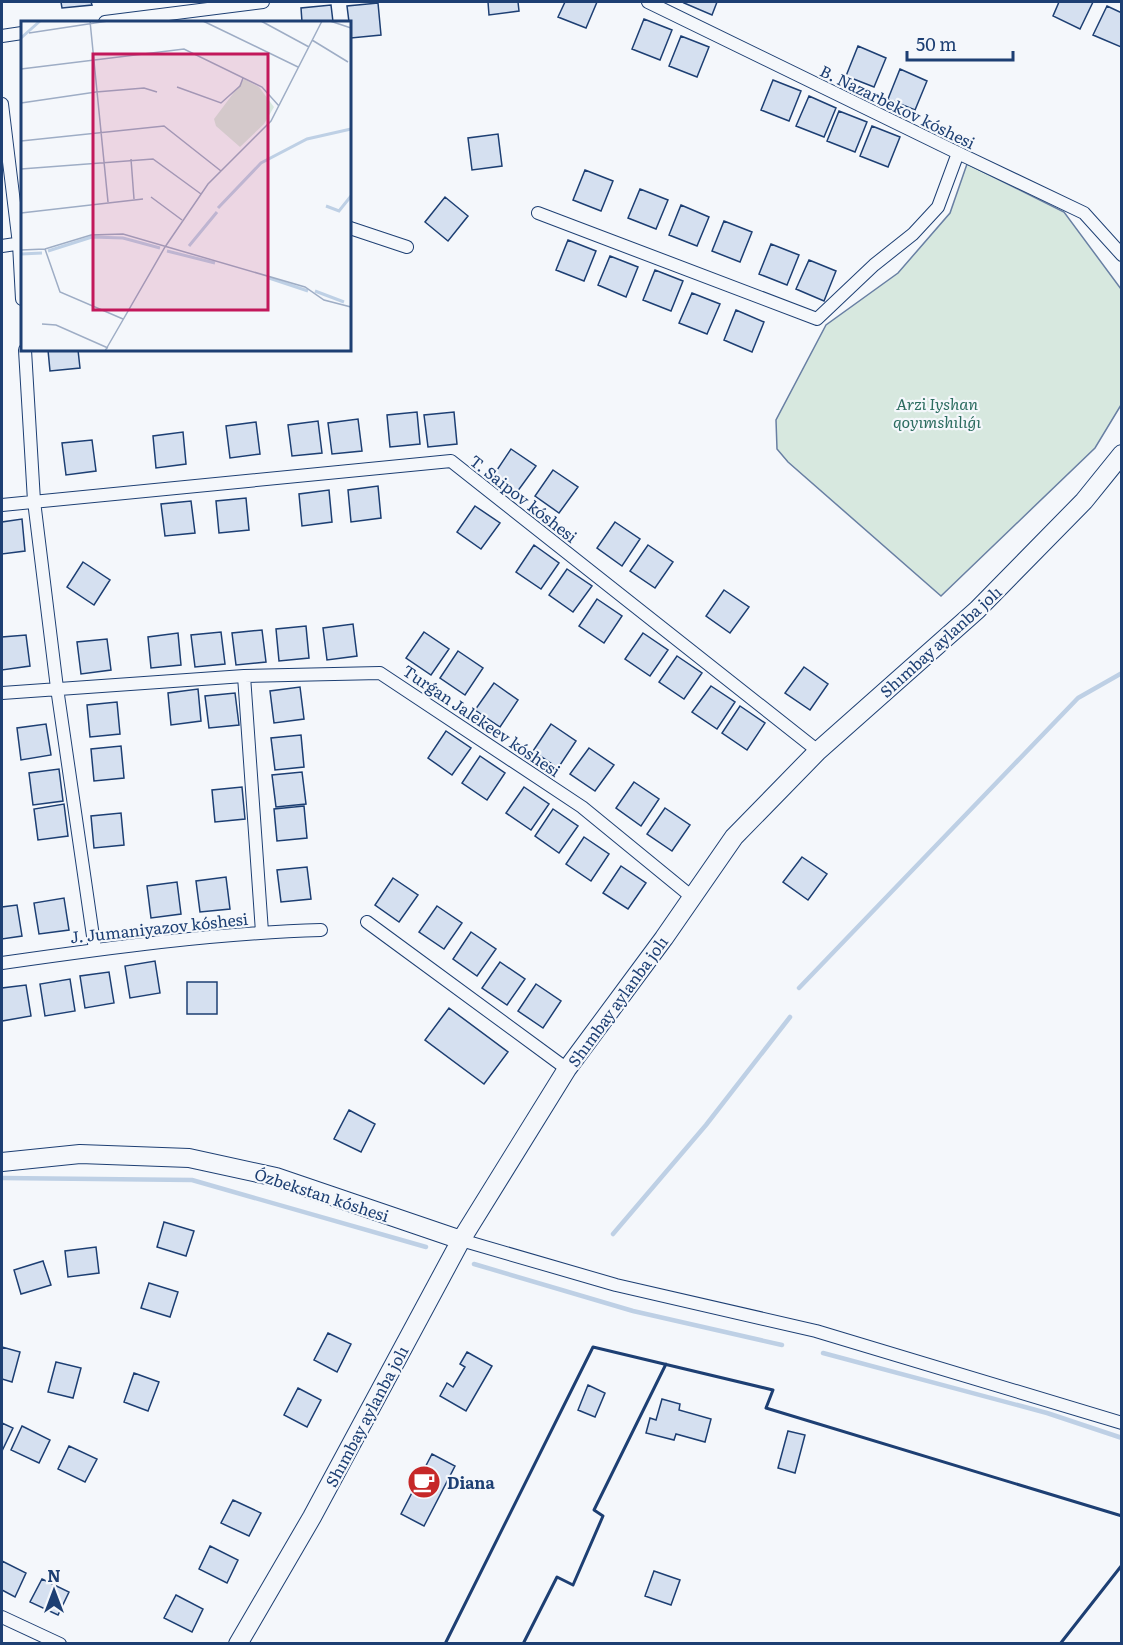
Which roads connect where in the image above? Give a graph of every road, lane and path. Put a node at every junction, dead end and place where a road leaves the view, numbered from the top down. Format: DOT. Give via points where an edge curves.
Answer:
graph roads {
  1 [pos="263,2"];
  2 [pos="648,2"];
  3 [pos="113,21"];
  4 [pos="21,33"];
  5 [pos="2,36"];
  6 [pos="2,104"];
  7 [pos="958,153"];
  8 [pos="538,213"];
  9 [pos="351,228"];
  10 [pos="21,243"];
  11 [pos="2,246"];
  12 [pos="407,247"];
  13 [pos="1122,255"];
  14 [pos="25,351"];
  15 [pos="1122,454"];
  16 [pos="34,501"];
  17 [pos="2,505"];
  18 [pos="244,676"];
  19 [pos="57,688"];
  20 [pos="2,693"];
  21 [pos="818,751"];
  22 [pos="692,897"];
  23 [pos="367,922"];
  24 [pos="321,930"];
  25 [pos="262,932"];
  26 [pos="94,950"];
  27 [pos="2,963"];
  28 [pos="567,1069"];
  29 [pos="2,1162"];
  30 [pos="461,1240"];
  31 [pos="1122,1423"];
  32 [pos="2,1617"];
  33 [pos="60,1644"];
  34 [pos="238,1644"];
  1 -- 3 [label="street"];
  2 -- 7 [label="street, B. Nazarbekov kóshesi"];
  4 -- 5 [label="street"];
  6 -- 10 [label="street"];
  7 -- 8 [label="street" via="938,207 817,319"];
  7 -- 13 [label="street, B. Nazarbekov kóshesi" via="1084,213"];
  9 -- 12 [label="street"];
  10 -- 11 [label="street"];
  14 -- 16 [label="street"];
  15 -- 21 [label="main road, Shımbay aylanba jolı" via="1084,501 977,610"];
  16 -- 17 [label="street, T. Saipov kóshesi"];
  16 -- 19 [label="street"];
  16 -- 21 [label="street, T. Saipov kóshesi" via="450,461"];
  18 -- 19 [label="street, Turǵan Jalekeev kóshesi"];
  18 -- 22 [label="street, Turǵan Jalekeev kóshesi" via="380,673 582,807"];
  18 -- 25 [label="street"];
  19 -- 20 [label="street, Turǵan Jalekeev kóshesi"];
  19 -- 26 [label="street"];
  21 -- 22 [label="main road, Shımbay aylanba jolı" via="734,837"];
  22 -- 28 [label="main road, Shımbay aylanba jolı"];
  23 -- 28 [label="street"];
  24 -- 25 [label="street, J. Jumaniyazov kóshesi"];
  25 -- 26 [label="street, J. Jumaniyazov kóshesi"];
  26 -- 27 [label="street, J. Jumaniyazov kóshesi"];
  28 -- 30 [label="main road, Shımbay aylanba jolı"];
  29 -- 30 [label="main road, Ózbekstan kóshesi" via="80,1154 189,1158 276,1177"];
  30 -- 31 [label="street" via="616,1285 816,1331"];
  30 -- 34 [label="main road, Shımbay aylanba jolı" via="312,1517"];
  32 -- 33 [label="street"];
}
